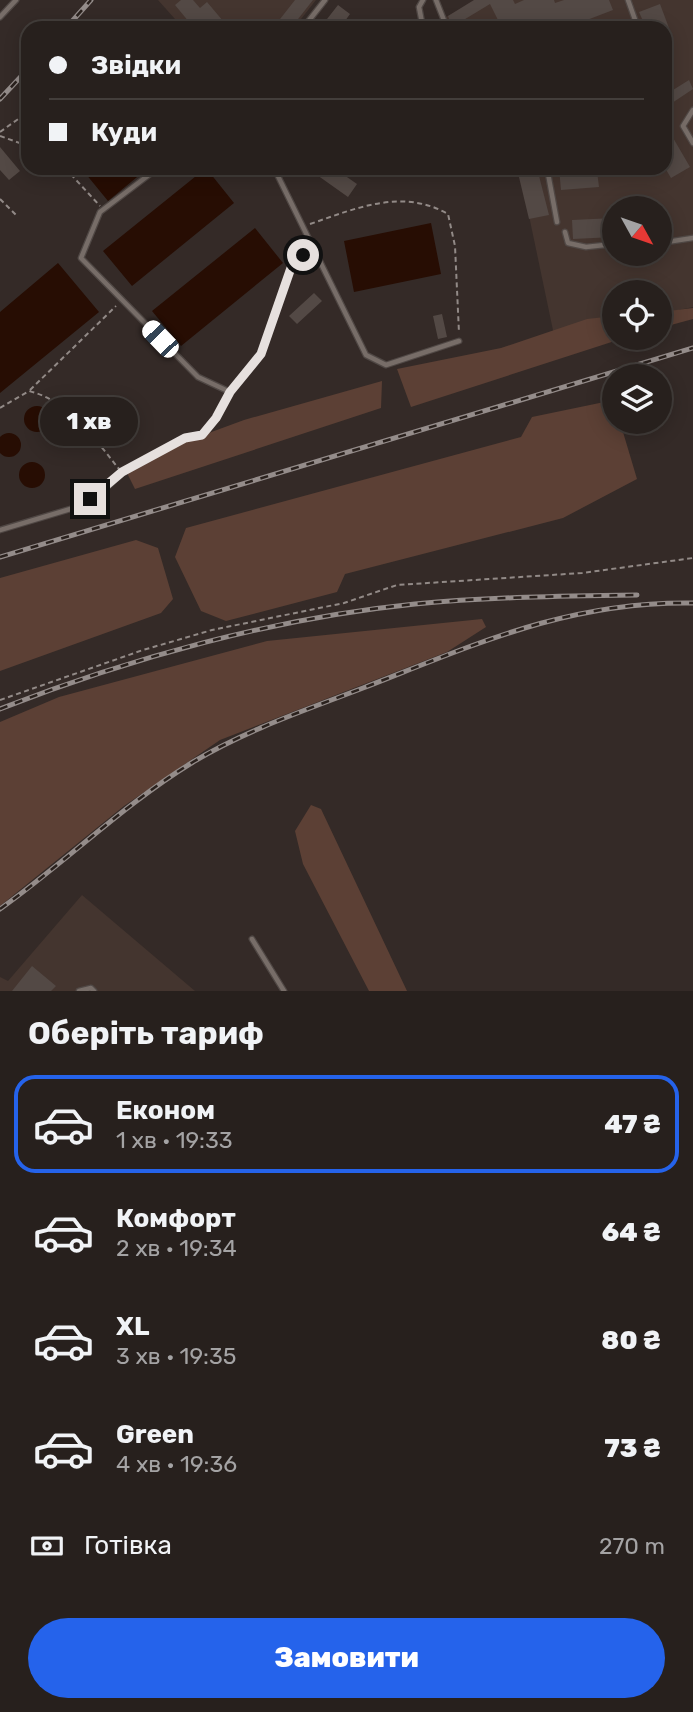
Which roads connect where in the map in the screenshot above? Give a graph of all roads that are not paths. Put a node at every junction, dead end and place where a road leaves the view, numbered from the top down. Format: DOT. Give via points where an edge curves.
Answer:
graph roads {
  1 [pos="16,0"];
  2 [pos="325,0"];
  3 [pos="423,0"];
  4 [pos="436,0"];
  5 [pos="628,0"];
  6 [pos="0,17"];
  7 [pos="308,21"];
  8 [pos="422,21"];
  9 [pos="444,21"];
  10 [pos="636,21"];
  11 [pos="693,110"];
  12 [pos="693,143"];
  13 [pos="149,175"];
  14 [pos="278,175"];
  15 [pos="548,175"];
  16 [pos="557,222"];
  17 [pos="565,232"];
  18 [pos="693,238"];
  19 [pos="672,241"];
  20 [pos="602,245"];
  21 [pos="313,246"];
  22 [pos="459,341"];
  23 [pos="230,392"];
  24 [pos="0,530"];
  25 [pos="252,939"];
  26 [pos="79,991"];
  27 [pos="94,991"];
  28 [pos="285,991"];
  1 -- 6 [label="lane"];
  2 -- 7 [label="lane"];
  3 -- 8 [label="lane" via="419,7"];
  4 -- 9 [label="lane"];
  5 -- 10 [label="lane"];
  11 -- 12 [label="lane" via="683,126"];
  13 -- 23 [label="lane" via="104,210 81,258 198,377"];
  14 -- 21 [label="lane"];
  15 -- 16 [label="lane"];
  17 -- 20 [label="lane" via="568,243"];
  18 -- 19 [label="lane"];
  21 -- 22 [label="lane" via="366,355 386,365"];
  21 -- 23 [label="lane" via="292,265 261,354"];
  23 -- 24 [label="lane" via="202,435 185,438 122,472 77,507"];
  25 -- 28 [label="lane"];
  26 -- 27 [label="lane"];
}
